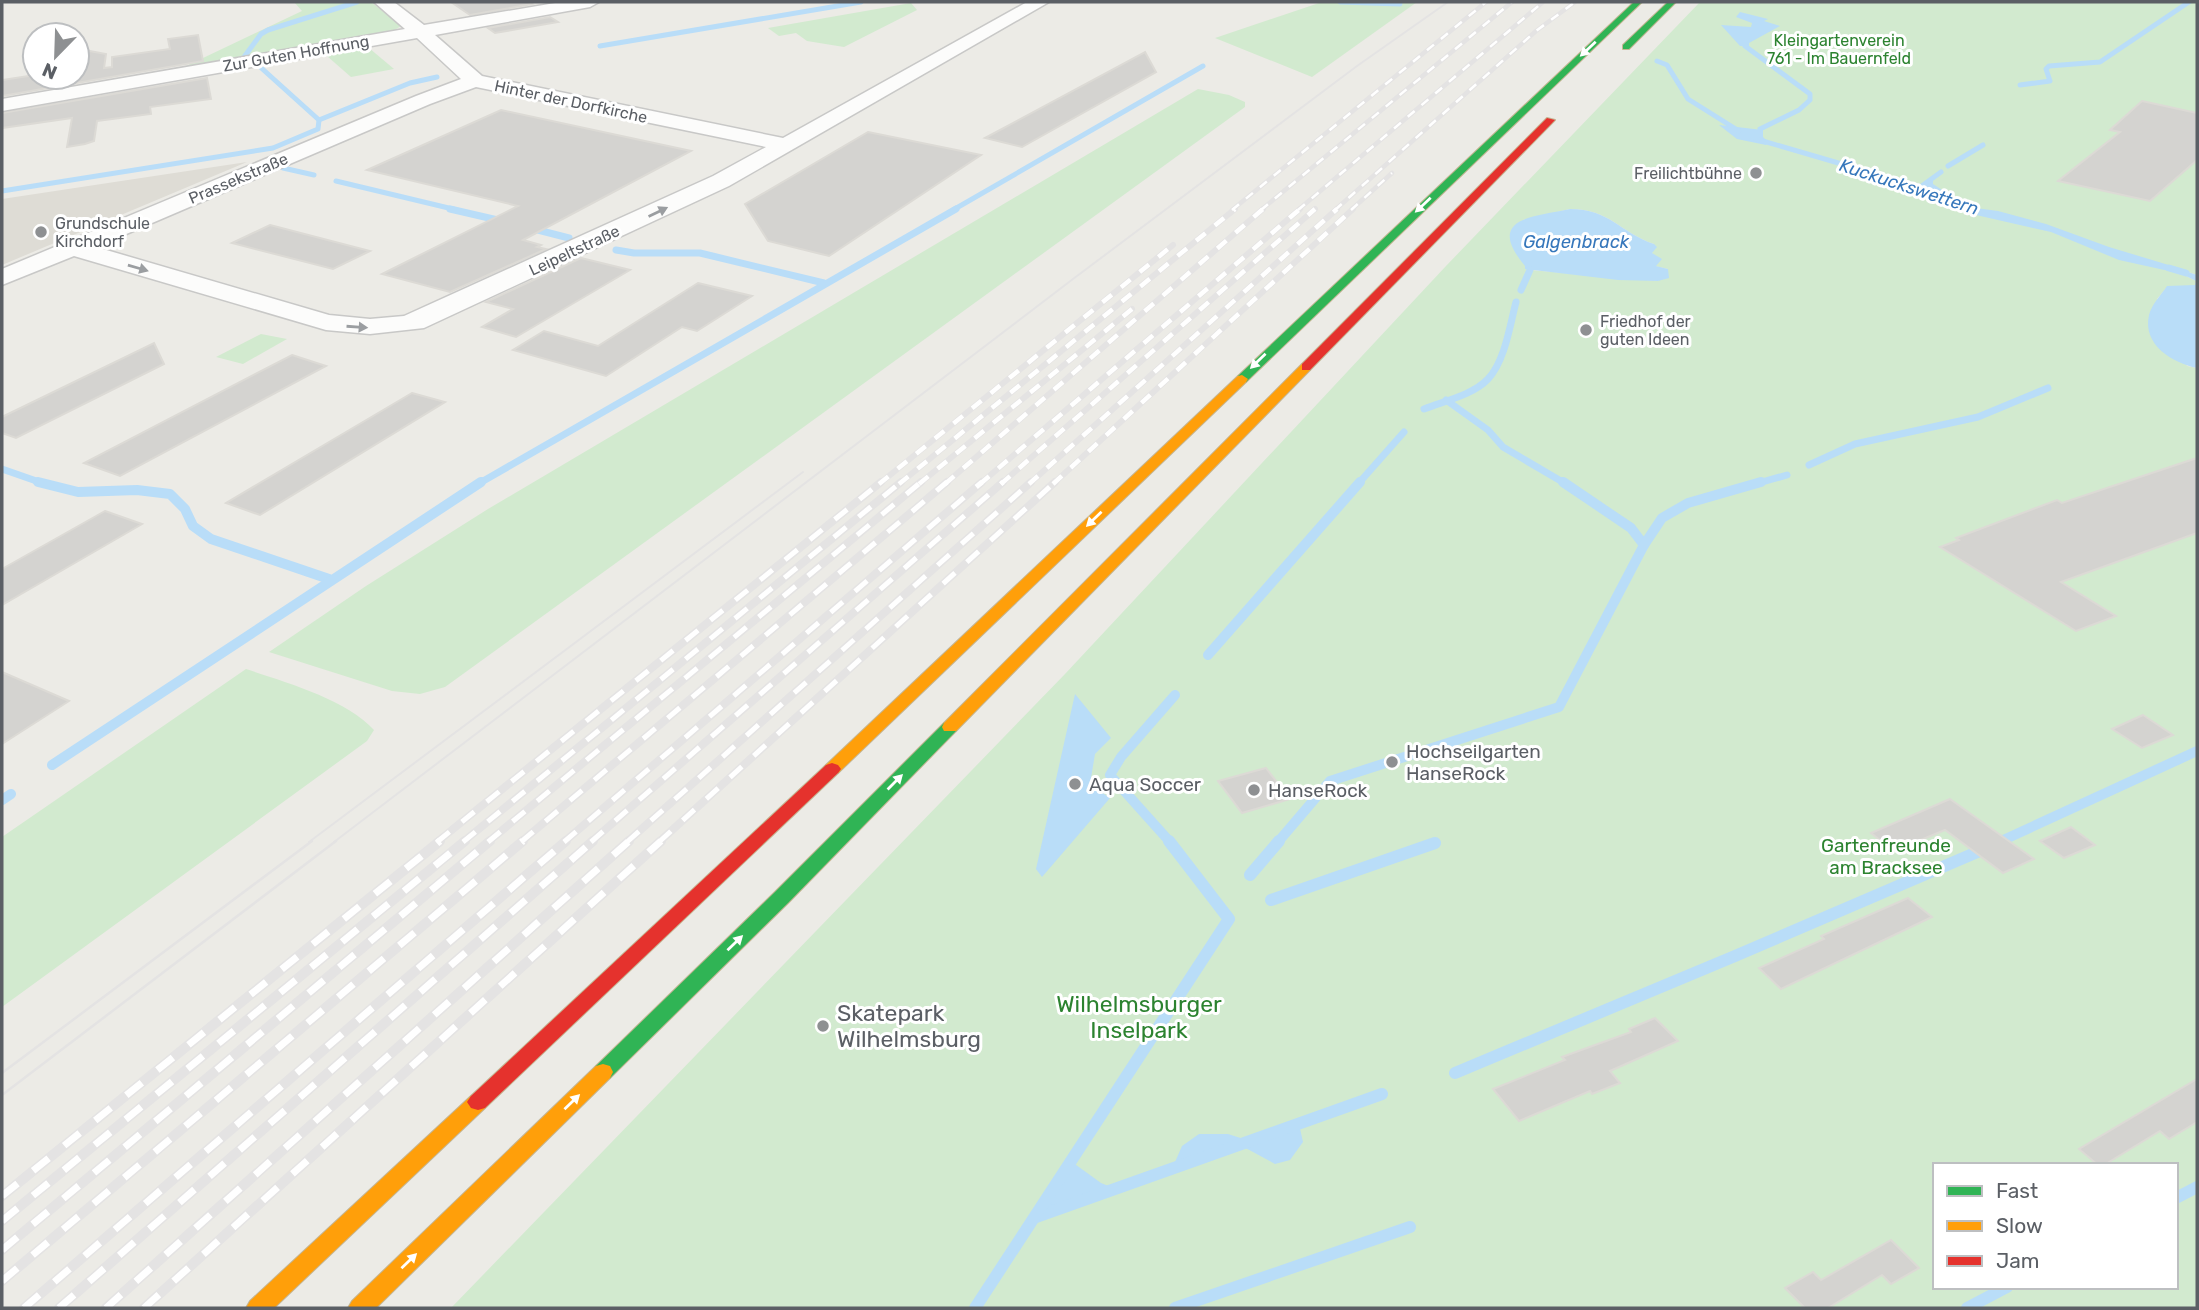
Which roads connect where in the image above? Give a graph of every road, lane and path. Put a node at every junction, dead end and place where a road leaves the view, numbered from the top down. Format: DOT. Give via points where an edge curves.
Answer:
graph roads {
  1 [pos="383,2"];
  2 [pos="590,2"];
  3 [pos="1040,2"];
  4 [pos="1638,2"];
  5 [pos="1672,2"];
  6 [pos="421,32"];
  7 [pos="1613,59"];
  8 [pos="475,81"];
  9 [pos="2,105"];
  10 [pos="1564,106"];
  11 [pos="787,145"];
  12 [pos="72,248"];
  13 [pos="2,278"];
  14 [pos="258,1308"];
  15 [pos="360,1308"];
  1 -- 6 [label="street, Hinter der Dorfkirche"];
  2 -- 6 [label="street, Zur Guten Hoffnung"];
  3 -- 11 [label="street, Leipeltstraße"];
  4 -- 14 [label="highway, one-way"];
  5 -- 7 [label="highway"];
  6 -- 8 [label="street, Hinter der Dorfkirche"];
  6 -- 9 [label="street, Zur Guten Hoffnung"];
  8 -- 11 [label="street, Hinter der Dorfkirche"];
  8 -- 12 [label="street, Prassekstraße"];
  15 -- 10 [label="highway, one-way" via="782,897"];
  12 -- 11 [label="street, Leipeltstraße, one-way" via="326,322 386,328 439,312 688,197"];
  12 -- 13 [label="street, Prassekstraße"];
}
